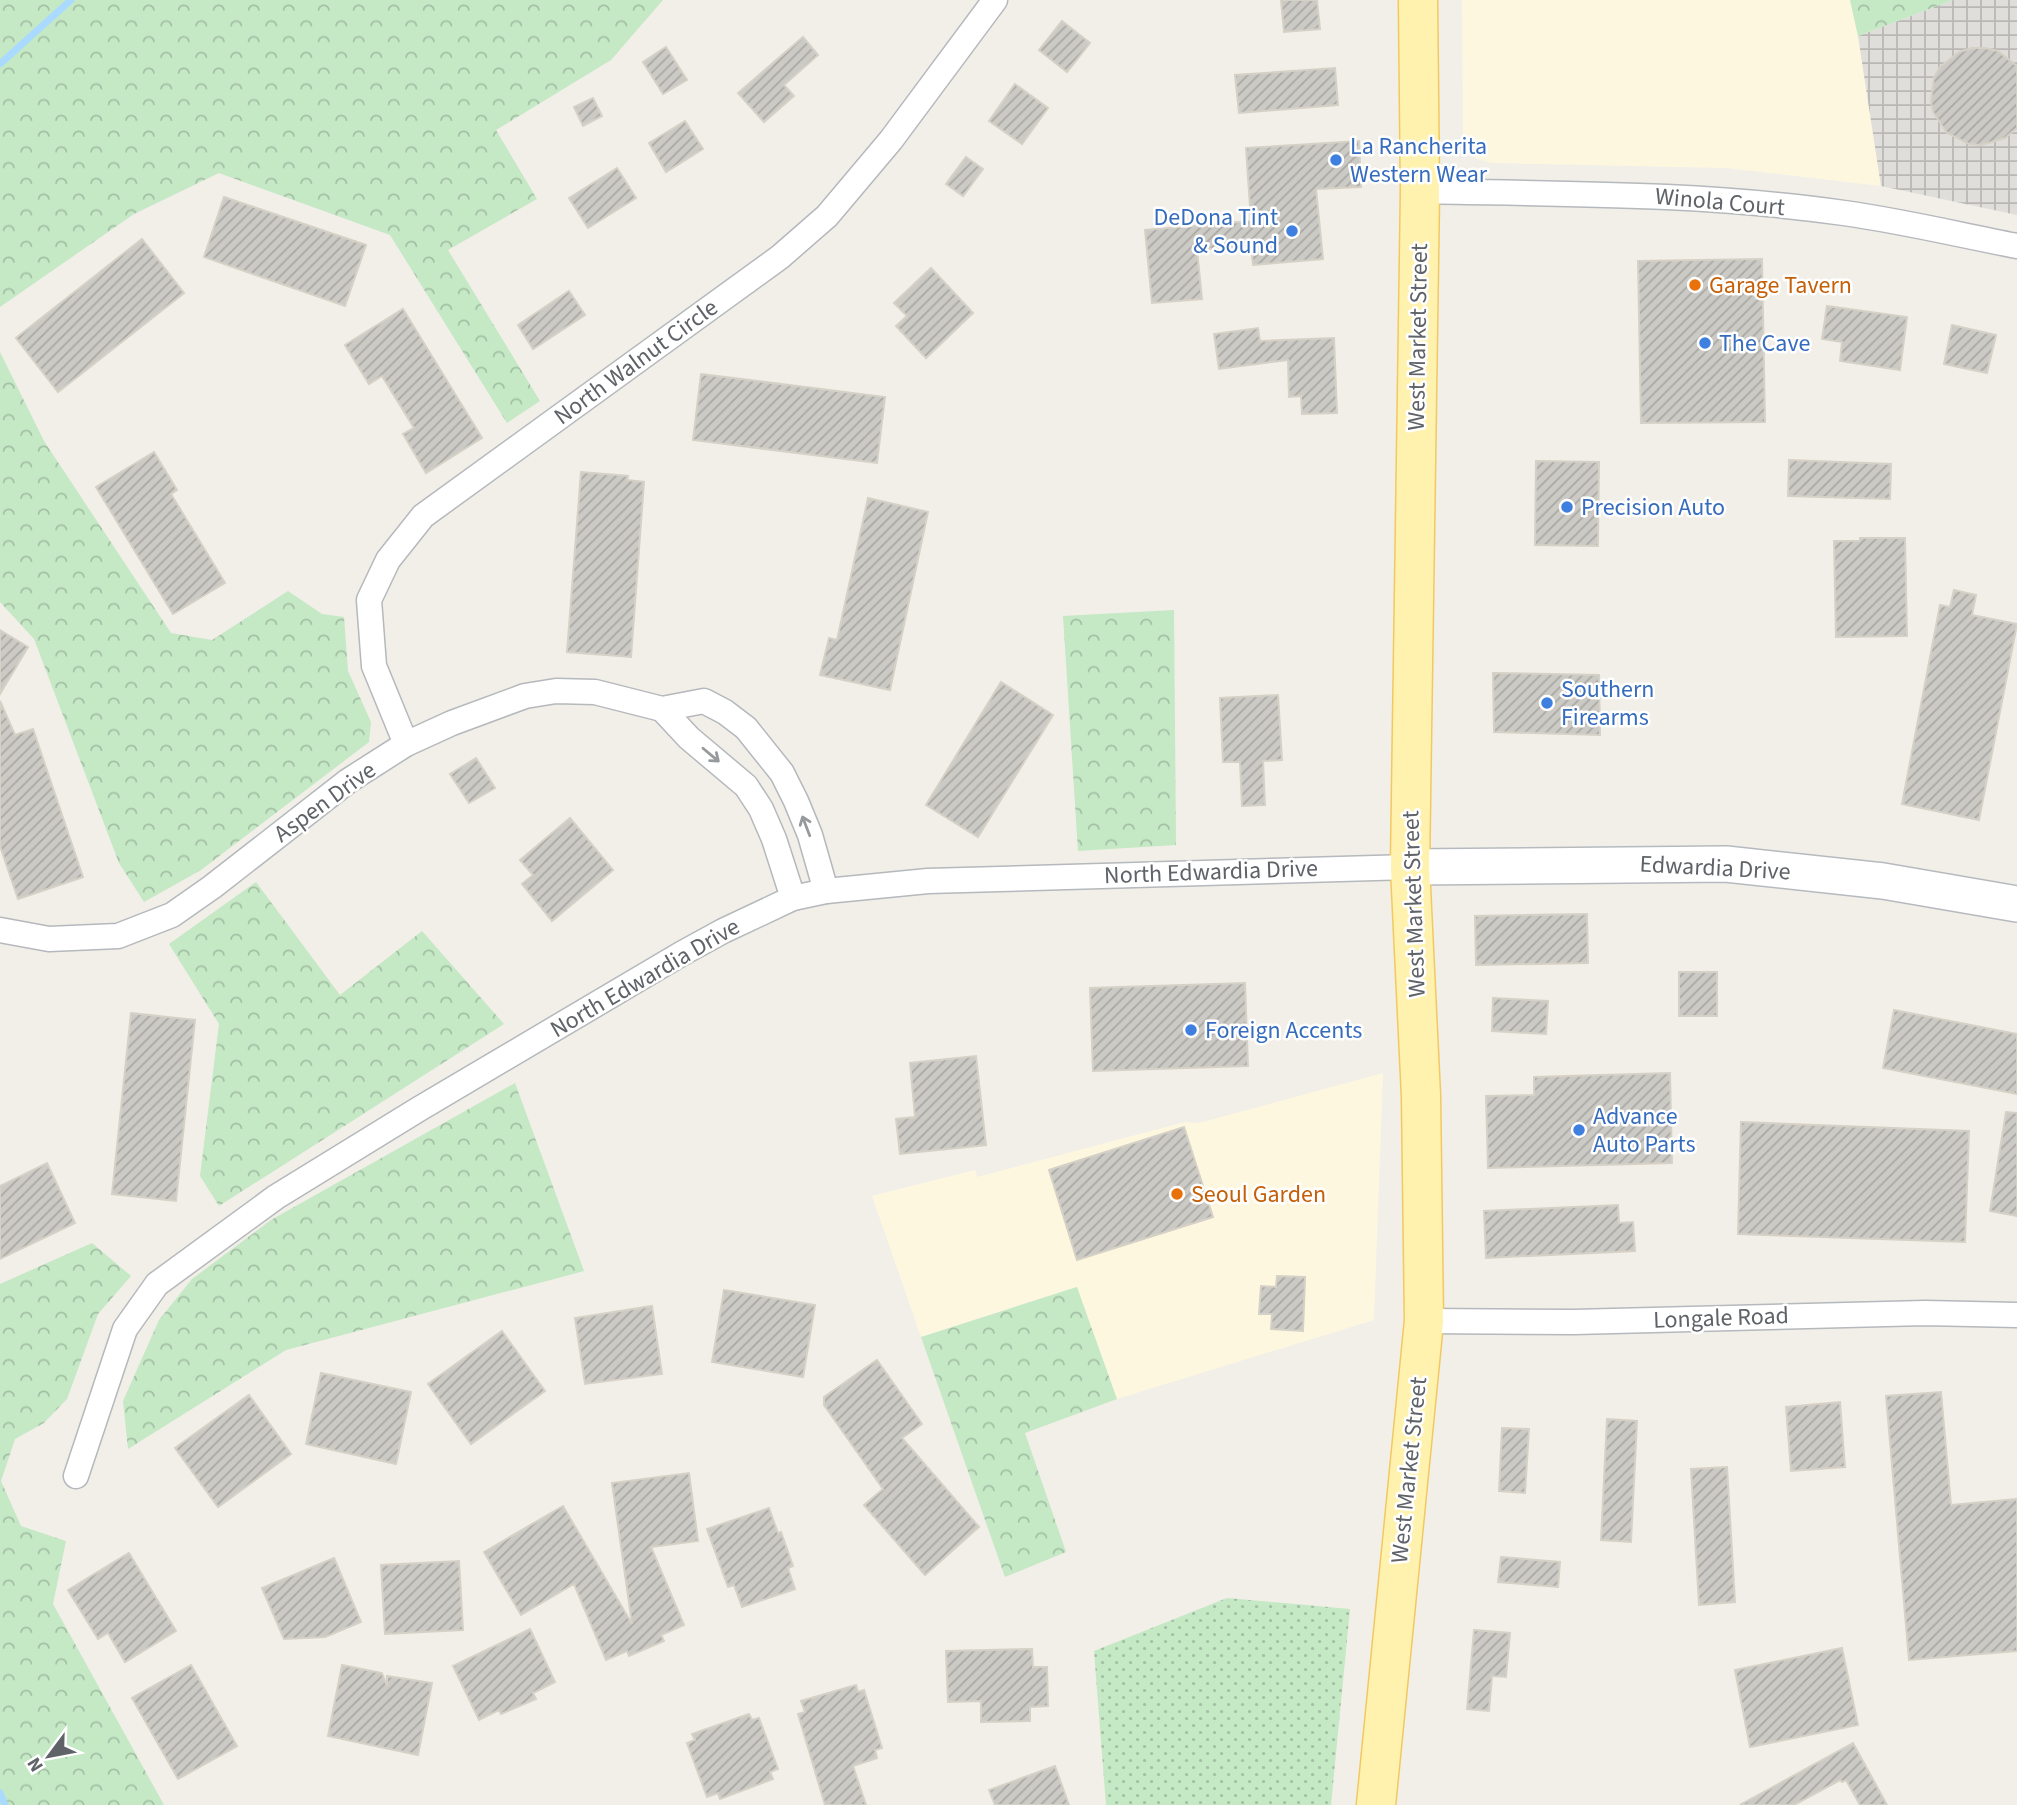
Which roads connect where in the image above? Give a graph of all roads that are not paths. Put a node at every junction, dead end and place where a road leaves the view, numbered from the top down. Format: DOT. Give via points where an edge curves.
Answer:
graph roads {
  1 [pos="995,0"];
  2 [pos="1418,0"];
  3 [pos="1420,191"];
  4 [pos="2017,246"];
  5 [pos="662,709"];
  6 [pos="406,744"];
  7 [pos="1410,867"];
  8 [pos="826,891"];
  9 [pos="793,898"];
  10 [pos="2017,904"];
  11 [pos="0,930"];
  12 [pos="2017,1315"];
  13 [pos="1424,1321"];
  14 [pos="76,1476"];
  15 [pos="1376,1805"];
  1 -- 6 [label="street, North Walnut Circle" via="891,140 827,216 780,257 423,516 406,535 369,600 374,666"];
  2 -- 3 [label="main road, West Market Street"];
  3 -- 4 [label="street, Winola Court" via="1716,200 1845,213"];
  3 -- 7 [label="main road, West Market Street"];
  5 -- 6 [label="street, Aspen Drive" via="595,692 556,691 524,696"];
  8 -- 5 [label="street, Aspen Drive, one-way" via="796,801 782,773 746,728 704,701"];
  5 -- 9 [label="street, one-way" via="746,786 775,839"];
  6 -- 11 [label="street, Aspen Drive" via="348,781 172,915 118,936 49,939"];
  7 -- 8 [label="street, North Edwardia Drive" via="928,881"];
  7 -- 10 [label="main road, Edwardia Drive" via="1726,864 1882,881"];
  7 -- 13 [label="main road, West Market Street" via="1421,1096"];
  8 -- 9 [label="street, North Edwardia Drive"];
  9 -- 14 [label="street, North Edwardia Drive" via="691,948 419,1109 252,1213 157,1284 125,1329"];
  12 -- 13 [label="street, Longale Road"];
  13 -- 15 [label="main road, West Market Street"];
}
